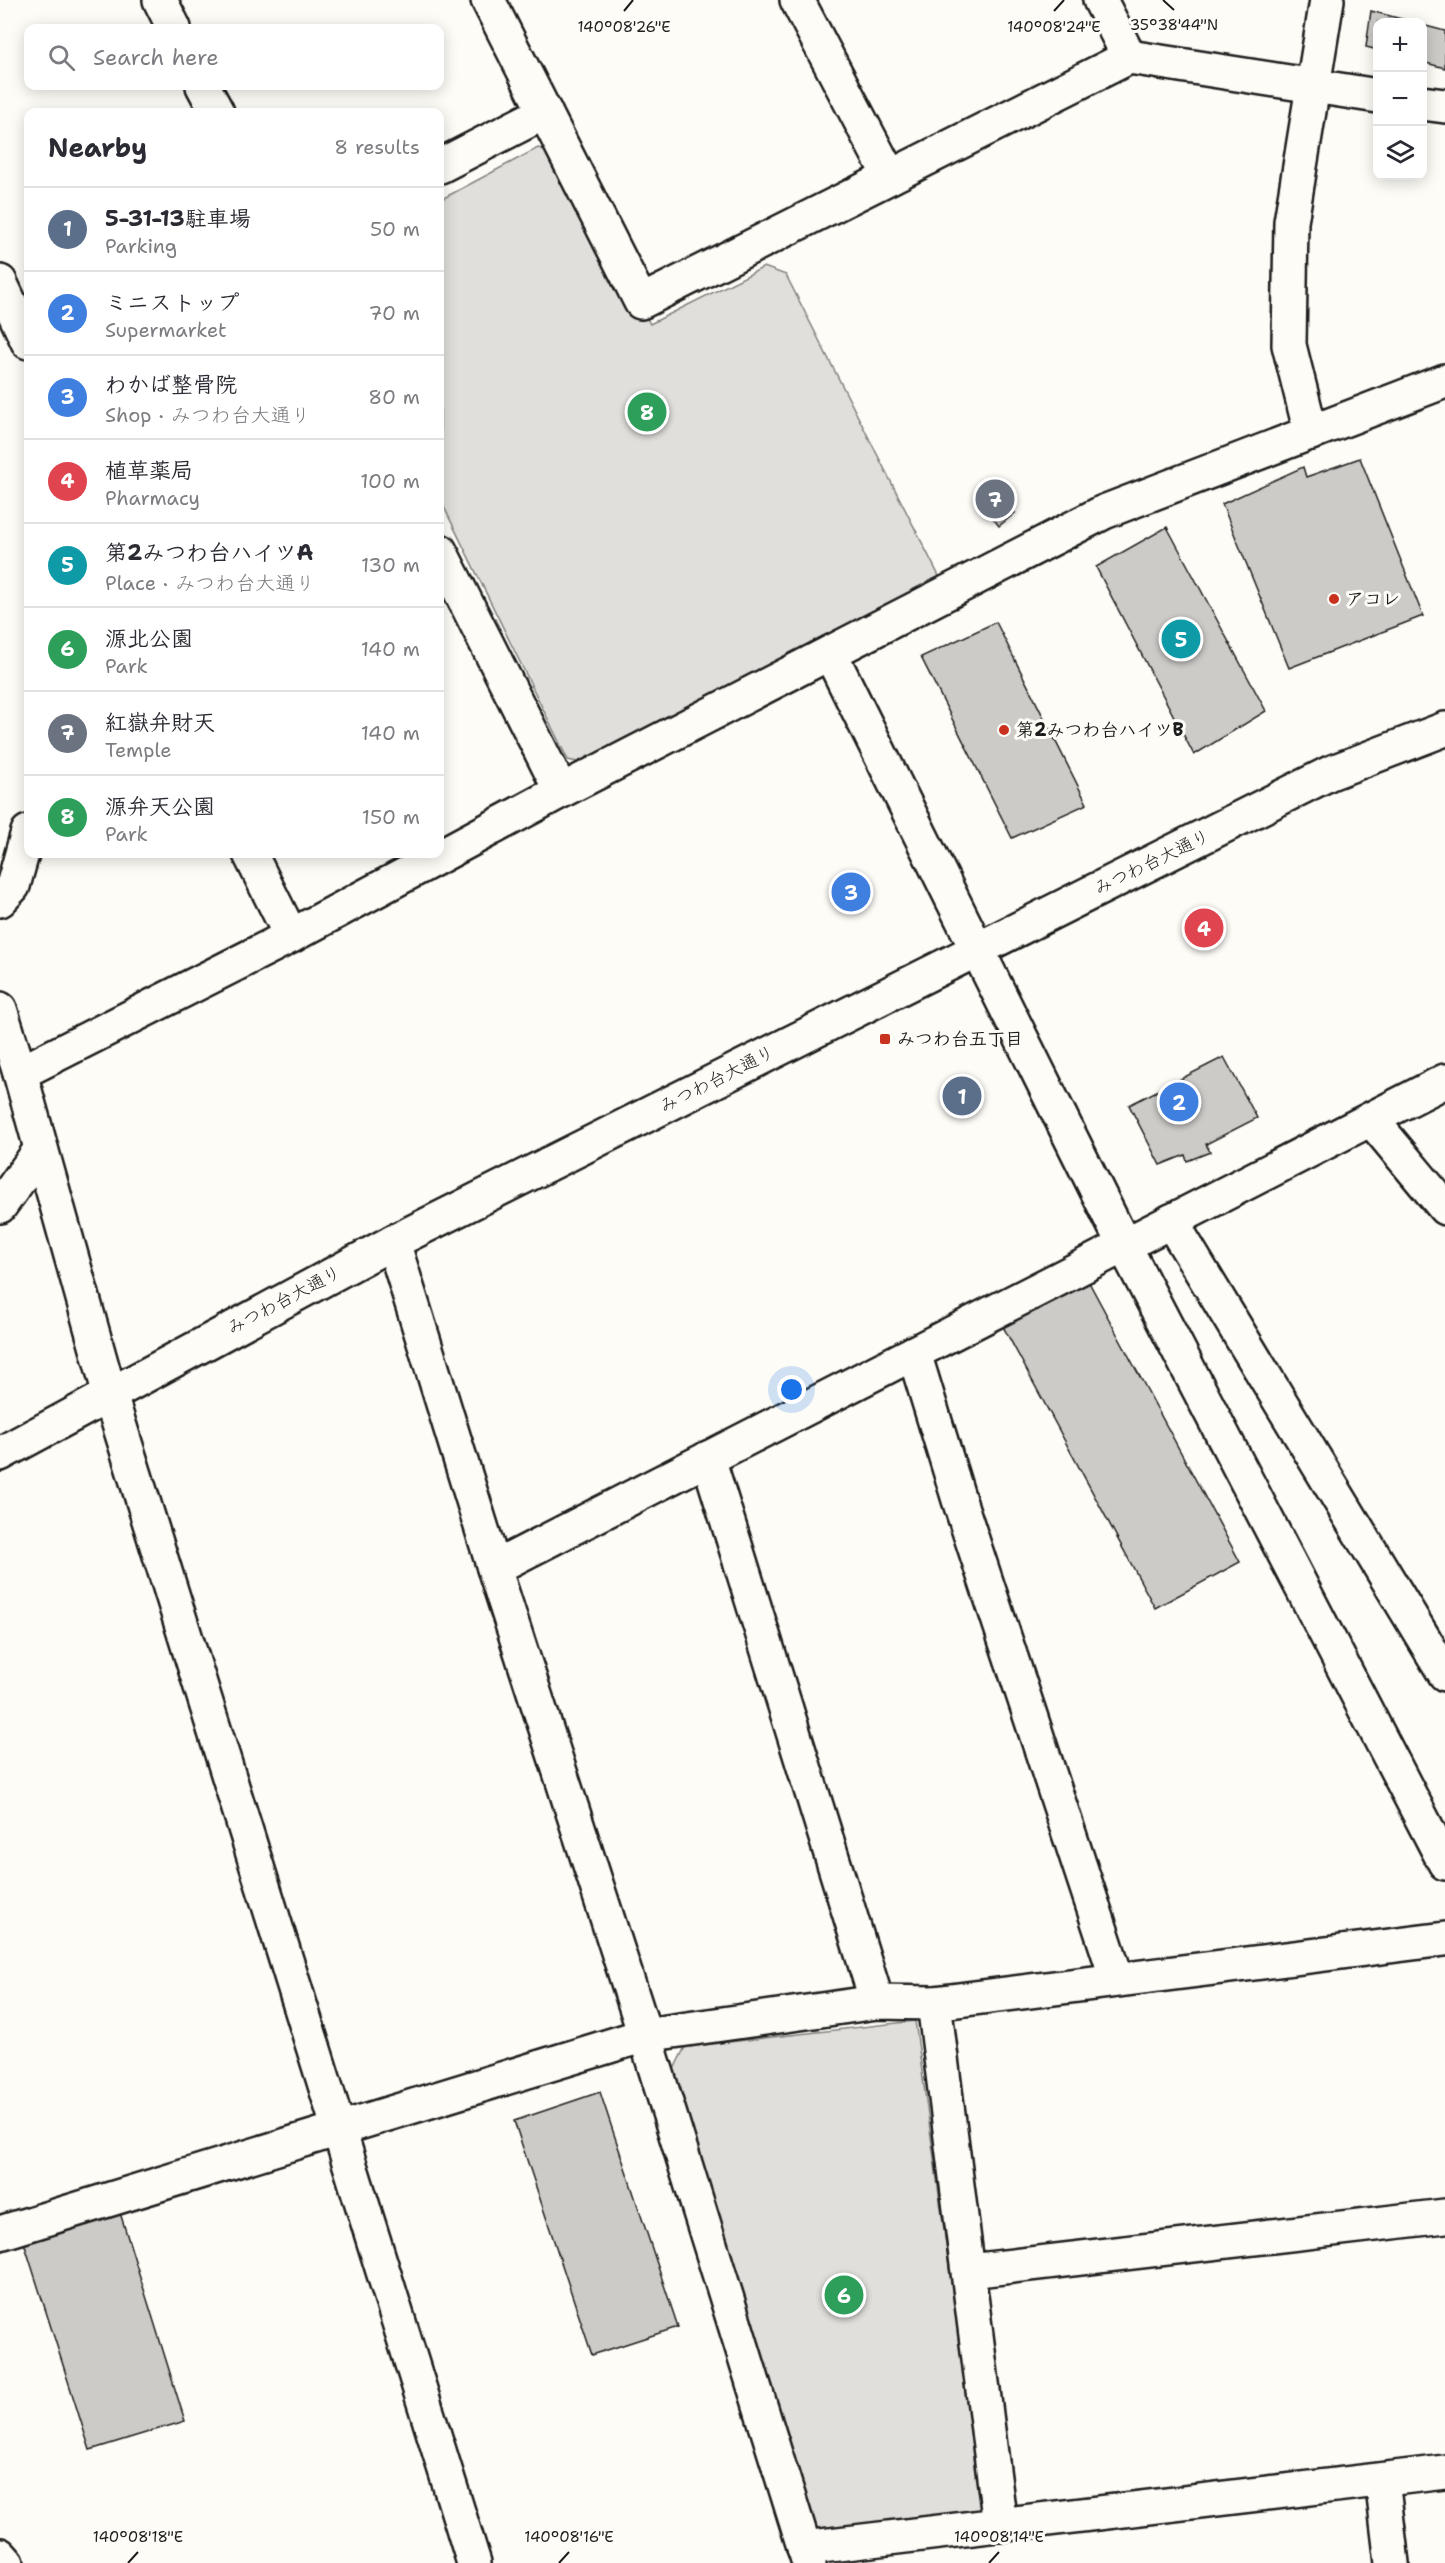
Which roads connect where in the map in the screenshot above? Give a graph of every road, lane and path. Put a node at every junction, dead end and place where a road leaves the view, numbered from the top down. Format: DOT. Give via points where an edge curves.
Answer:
graph roads {
  1 [pos="160,0"];
  2 [pos="488,0"];
  3 [pos="797,0"];
  4 [pos="1100,0"];
  5 [pos="1327,0"];
  6 [pos="172,24"];
  7 [pos="1129,57"];
  8 [pos="1312,86"];
  9 [pos="205,90"];
  10 [pos="1373,95"];
  11 [pos="1427,104"];
  12 [pos="1445,106"];
  13 [pos="215,108"];
  14 [pos="545,112"];
  15 [pos="444,164"];
  16 [pos="890,177"];
  17 [pos="0,282"];
  18 [pos="24,333"];
  19 [pos="1445,381"];
  20 [pos="1311,433"];
  21 [pos="444,559"];
  22 [pos="830,653"];
  23 [pos="1445,729"];
  24 [pos="561,791"];
  25 [pos="24,846"];
  26 [pos="444,854"];
  27 [pos="252,858"];
  28 [pos="436,858"];
  29 [pos="0,900"];
  30 [pos="291,936"];
  31 [pos="977,949"];
  32 [pos="0,1009"];
  33 [pos="20,1072"];
  34 [pos="1445,1081"];
  35 [pos="1371,1119"];
  36 [pos="41,1149"];
  37 [pos="0,1206"];
  38 [pos="1445,1208"];
  39 [pos="1171,1221"];
  40 [pos="393,1242"];
  41 [pos="1124,1245"];
  42 [pos="914,1353"];
  43 [pos="110,1395"];
  44 [pos="0,1454"];
  45 [pos="708,1458"];
  46 [pos="494,1568"];
  47 [pos="1445,1674"];
  48 [pos="1445,1863"];
  49 [pos="1445,1939"];
  50 [pos="1116,1979"];
  51 [pos="877,2002"];
  52 [pos="934,2003"];
  53 [pos="645,2035"];
  54 [pos="339,2128"];
  55 [pos="1445,2216"];
  56 [pos="0,2233"];
  57 [pos="969,2271"];
  58 [pos="1445,2472"];
  59 [pos="1382,2480"];
  60 [pos="1000,2525"];
  61 [pos="0,2555"];
  62 [pos="806,2556"];
  63 [pos="7,2563"];
  64 [pos="474,2563"];
  65 [pos="1392,2563"];
  1 -- 6 [label="street"];
  2 -- 14 [label="street"];
  3 -- 16 [label="street"];
  4 -- 7 [label="street"];
  5 -- 8 [label="street"];
  7 -- 8 [label="street"];
  7 -- 16 [label="street"];
  8 -- 10 [label="street"];
  8 -- 20 [label="street" via="1291,222 1289,345"];
  9 -- 13 [label="street"];
  11 -- 12 [label="street"];
  14 -- 15 [label="street"];
  14 -- 16 [label="street" via="641,302"];
  17 -- 18 [label="street"];
  19 -- 20 [label="street"];
  20 -- 22 [label="street" via="1104,512"];
  21 -- 24 [label="street"];
  22 -- 24 [label="street"];
  22 -- 31 [label="street"];
  23 -- 31 [label="street, みつわ台大通り" via="1330,773"];
  24 -- 26 [label="street"];
  25 -- 29 [label="street" via="13,886"];
  27 -- 30 [label="street"];
  28 -- 30 [label="street"];
  30 -- 33 [label="street"];
  31 -- 40 [label="street, みつわ台大通り"];
  31 -- 41 [label="street"];
  32 -- 33 [label="street"];
  33 -- 36 [label="street"];
  34 -- 35 [label="street"];
  35 -- 38 [label="street"];
  35 -- 39 [label="street"];
  36 -- 37 [label="street"];
  36 -- 43 [label="street"];
  39 -- 41 [label="street"];
  39 -- 47 [label="street"];
  40 -- 43 [label="street, みつわ台大通り"];
  40 -- 46 [label="street"];
  41 -- 42 [label="street"];
  41 -- 48 [label="street"];
  42 -- 45 [label="street"];
  42 -- 50 [label="street"];
  43 -- 44 [label="street, みつわ台大通り"];
  43 -- 54 [label="street"];
  45 -- 46 [label="street"];
  45 -- 51 [label="street"];
  46 -- 53 [label="street"];
  49 -- 50 [label="street"];
  50 -- 52 [label="street"];
  51 -- 52 [label="street"];
  51 -- 53 [label="street"];
  52 -- 57 [label="street"];
  53 -- 54 [label="street"];
  53 -- 62 [label="street"];
  54 -- 56 [label="street"];
  54 -- 64 [label="street"];
  55 -- 57 [label="street"];
  57 -- 60 [label="street"];
  58 -- 59 [label="street"];
  59 -- 60 [label="street"];
  59 -- 65 [label="street"];
  60 -- 62 [label="street"];
  61 -- 63 [label="street"];
}
